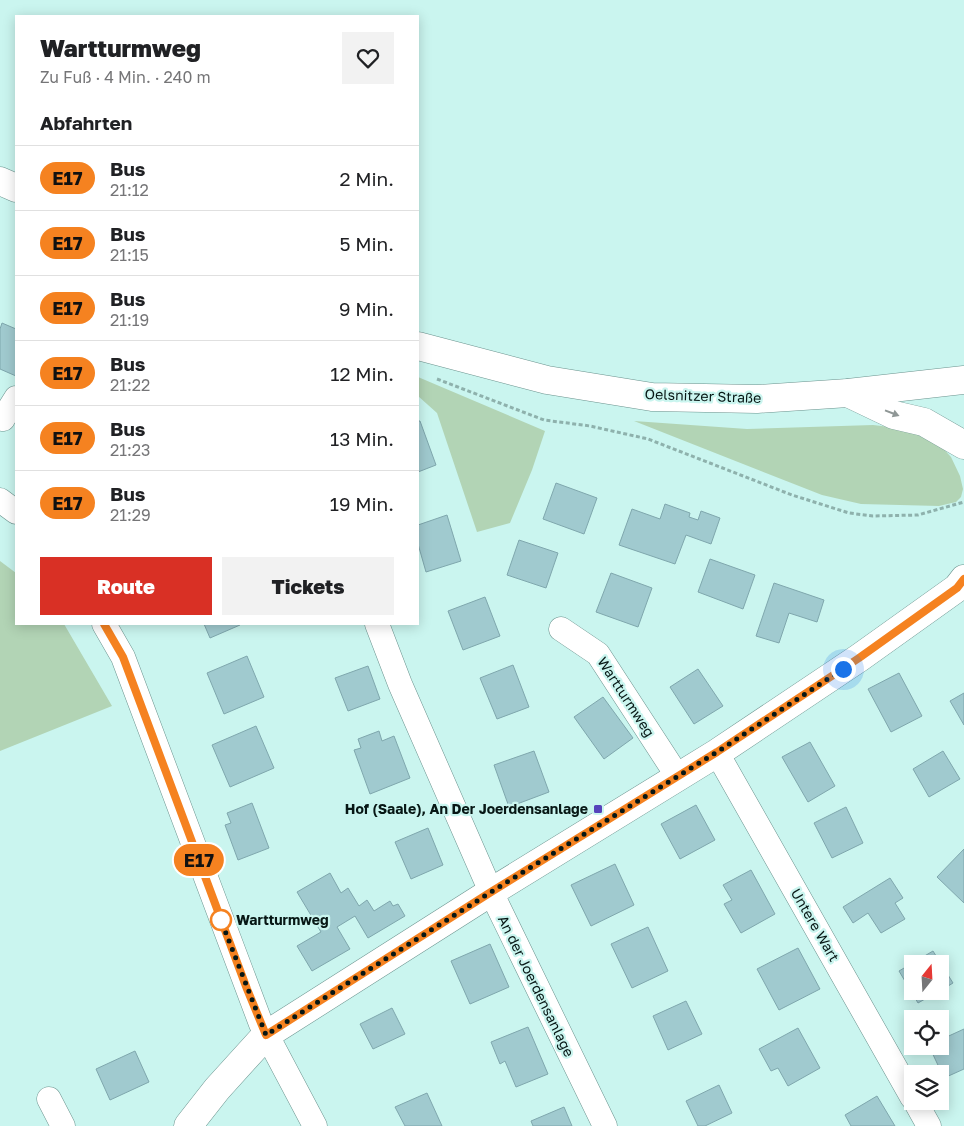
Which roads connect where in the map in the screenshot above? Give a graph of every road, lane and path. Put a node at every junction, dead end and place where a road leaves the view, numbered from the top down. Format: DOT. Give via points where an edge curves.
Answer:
graph roads {
  1 [pos="0,181"];
  2 [pos="15,188"];
  3 [pos="419,346"];
  4 [pos="433,377"];
  5 [pos="964,380"];
  6 [pos="848,393"];
  7 [pos="15,400"];
  8 [pos="0,417"];
  9 [pos="964,445"];
  10 [pos="0,500"];
  11 [pos="964,502"];
  12 [pos="15,511"];
  13 [pos="964,579"];
  14 [pos="105,625"];
  15 [pos="377,625"];
  16 [pos="562,629"];
  17 [pos="717,752"];
  18 [pos="678,777"];
  19 [pos="491,892"];
  20 [pos="266,1035"];
  21 [pos="904,1083"];
  22 [pos="50,1099"];
  23 [pos="920,1110"];
  24 [pos="63,1126"];
  25 [pos="188,1126"];
  26 [pos="315,1126"];
  27 [pos="605,1126"];
  28 [pos="929,1126"];
  1 -- 2 [label="street"];
  3 -- 6 [label="street, Oelsnitzer Straße" via="547,380 652,396 757,399"];
  4 -- 11 [label="path" via="544,420 648,438 792,496 849,513 918,515"];
  5 -- 6 [label="street, Oelsnitzer Straße"];
  6 -- 9 [label="street, one-way" via="894,415 924,422"];
  7 -- 8 [label="street" via="3,419"];
  10 -- 12 [label="street"];
  13 -- 17 [label="street" via="957,588 859,658"];
  14 -- 20 [label="street" via="123,657"];
  15 -- 19 [label="street, An der Joerdensanlage"];
  16 -- 18 [label="street, Wartturmweg" via="598,654"];
  17 -- 18 [label="street"];
  17 -- 21 [label="street, Untere Wart"];
  18 -- 19 [label="street"];
  19 -- 20 [label="street"];
  19 -- 27 [label="street, An der Joerdensanlage"];
  20 -- 25 [label="street"];
  20 -- 26 [label="street"];
  22 -- 24 [label="street"];
  23 -- 28 [label="street"];
}
